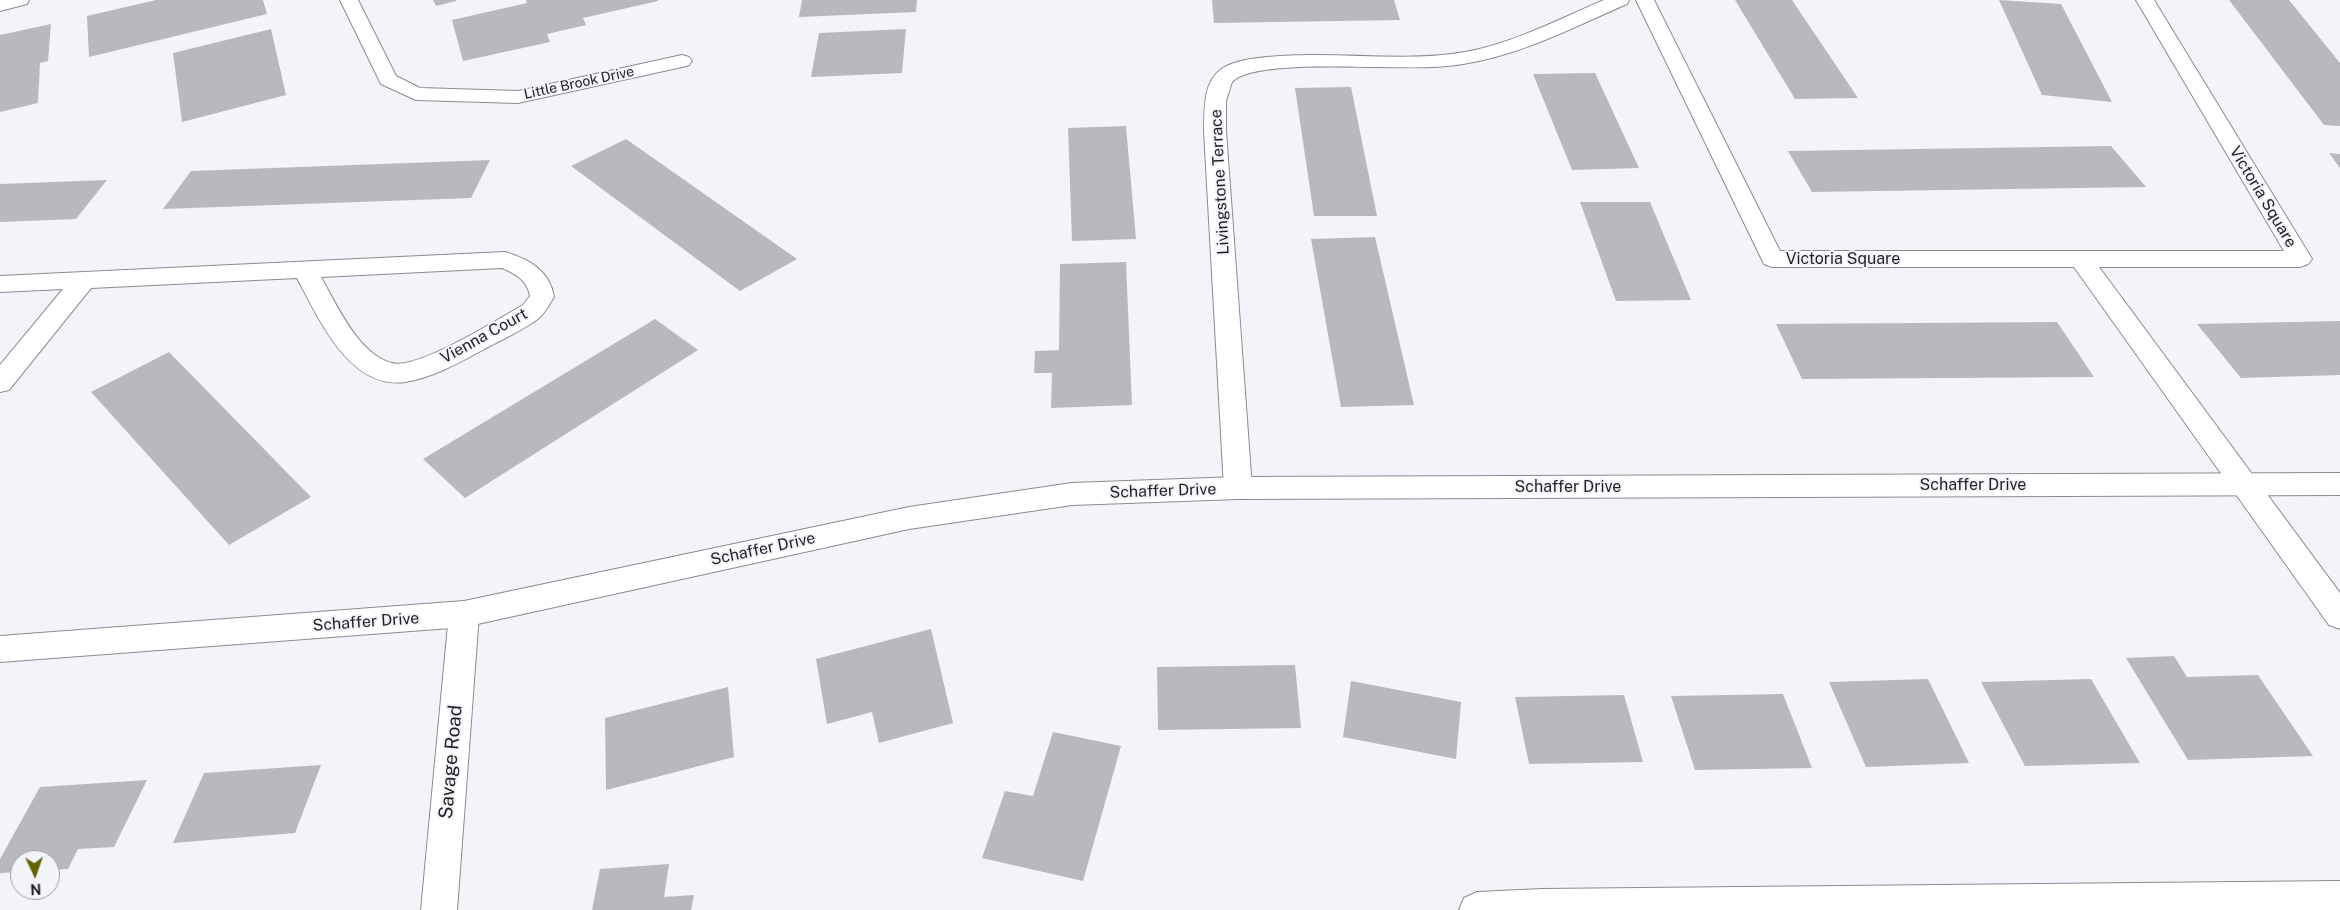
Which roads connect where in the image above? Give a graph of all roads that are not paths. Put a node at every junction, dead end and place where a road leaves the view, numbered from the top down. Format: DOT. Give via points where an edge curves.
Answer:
graph roads {
  1 [pos="20,0"];
  2 [pos="350,0"];
  3 [pos="1620,0"];
  4 [pos="1646,0"];
  5 [pos="2145,0"];
  6 [pos="0,5"];
  7 [pos="682,61"];
  8 [pos="2082,259"];
  9 [pos="306,271"];
  10 [pos="84,280"];
  11 [pos="0,284"];
  12 [pos="0,383"];
  13 [pos="2243,484"];
  14 [pos="2340,484"];
  15 [pos="1238,488"];
  16 [pos="464,614"];
  17 [pos="2340,616"];
  18 [pos="0,649"];
  19 [pos="2340,898"];
  20 [pos="439,910"];
  21 [pos="1477,910"];
  1 -- 6 [label="street"];
  2 -- 7 [label="street, Little Brook Drive" via="388,80 416,94 518,97"];
  3 -- 15 [label="street, Livingstone Terrace" via="1486,55 1442,61 1276,62 1247,66 1229,74 1217,89 1215,131"];
  4 -- 8 [label="street, Victoria Square" via="1772,259"];
  5 -- 8 [label="street, Victoria Square" via="2300,259"];
  8 -- 13 [label="street"];
  9 -- 9 [label="street, Vienna Court" via="505,260 536,278 542,286 542,297 532,311 434,364 395,374 378,369 345,340"];
  9 -- 10 [label="street, Vienna Court"];
  10 -- 11 [label="street, Vienna Court"];
  10 -- 12 [label="street"];
  13 -- 14 [label="street, Schaffer Drive"];
  13 -- 15 [label="street, Schaffer Drive"];
  13 -- 17 [label="street"];
  15 -- 16 [label="street, Schaffer Drive" via="1072,494 909,518"];
  16 -- 18 [label="street, Schaffer Drive"];
  16 -- 20 [label="street, Savage Road"];
  19 -- 21 [label="street"];
}
